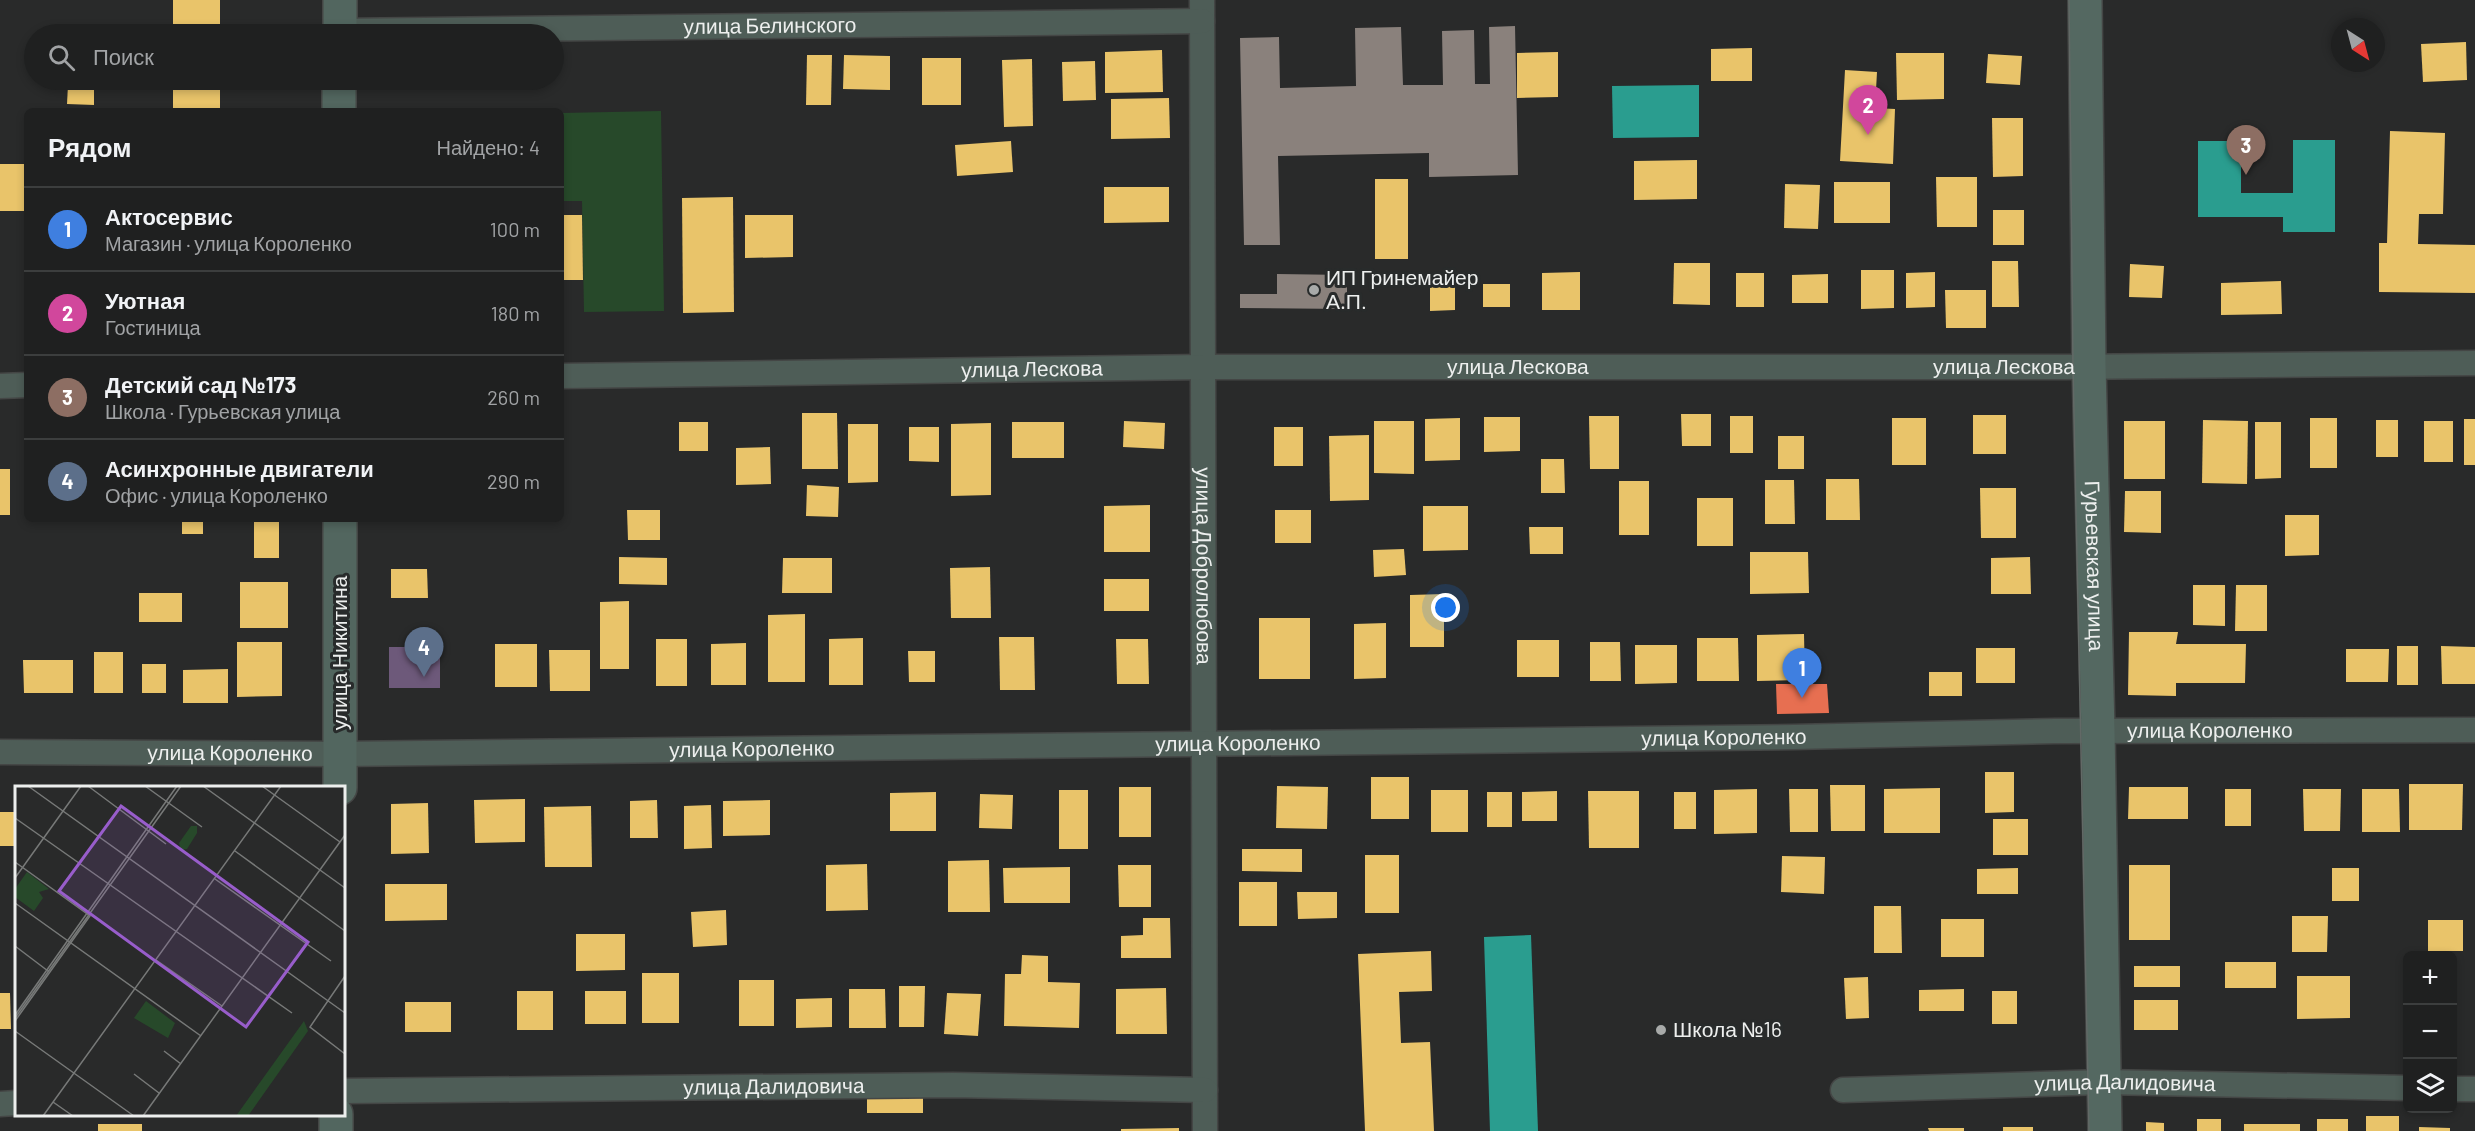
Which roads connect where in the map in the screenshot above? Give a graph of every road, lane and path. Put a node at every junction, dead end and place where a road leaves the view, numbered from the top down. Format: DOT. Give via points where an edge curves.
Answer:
graph roads {
  1 [pos="2085,0"];
  2 [pos="1202,11"];
  3 [pos="340,22"];
  4 [pos="339,90"];
  5 [pos="339,108"];
  6 [pos="2475,363"];
  7 [pos="2089,365"];
  8 [pos="1203,367"];
  9 [pos="564,376"];
  10 [pos="24,385"];
  11 [pos="0,386"];
  12 [pos="340,522"];
  13 [pos="2475,730"];
  14 [pos="2098,731"];
  15 [pos="1205,745"];
  16 [pos="0,752"];
  17 [pos="340,754"];
  18 [pos="340,786"];
  19 [pos="2104,1082"];
  20 [pos="2403,1088"];
  21 [pos="2457,1089"];
  22 [pos="2475,1089"];
  23 [pos="1205,1090"];
  24 [pos="1843,1090"];
  25 [pos="345,1091"];
  26 [pos="15,1103"];
  27 [pos="0,1104"];
  28 [pos="1205,1131"];
  29 [pos="2105,1131"];
  1 -- 7 [label="street, Гурьевская улица"];
  2 -- 3 [label="street, улица Белинского"];
  2 -- 8 [label="street, улица Добролюбова"];
  4 -- 5 [label="main road"];
  6 -- 7 [label="street, улица Лескова"];
  7 -- 8 [label="street, улица Лескова"];
  7 -- 14 [label="street, Гурьевская улица"];
  8 -- 9 [label="street, улица Лескова"];
  8 -- 15 [label="street, улица Добролюбова"];
  10 -- 11 [label="street"];
  12 -- 17 [label="main road, улица Никитина"];
  13 -- 14 [label="street, улица Короленко"];
  14 -- 15 [label="street, улица Короленко"];
  14 -- 19 [label="street, Гурьевская улица"];
  15 -- 17 [label="street, улица Короленко"];
  15 -- 23 [label="street, улица Добролюбова"];
  16 -- 17 [label="street, улица Короленко"];
  17 -- 18 [label="main road, улица Никитина"];
  19 -- 20 [label="street, улица Далидовича"];
  19 -- 24 [label="street, улица Далидовича"];
  19 -- 29 [label="street, Гурьевская улица"];
  21 -- 22 [label="street"];
  23 -- 25 [label="street, улица Далидовича" via="953,1085"];
  23 -- 28 [label="street, улица Добролюбова"];
  26 -- 27 [label="street"];
}
